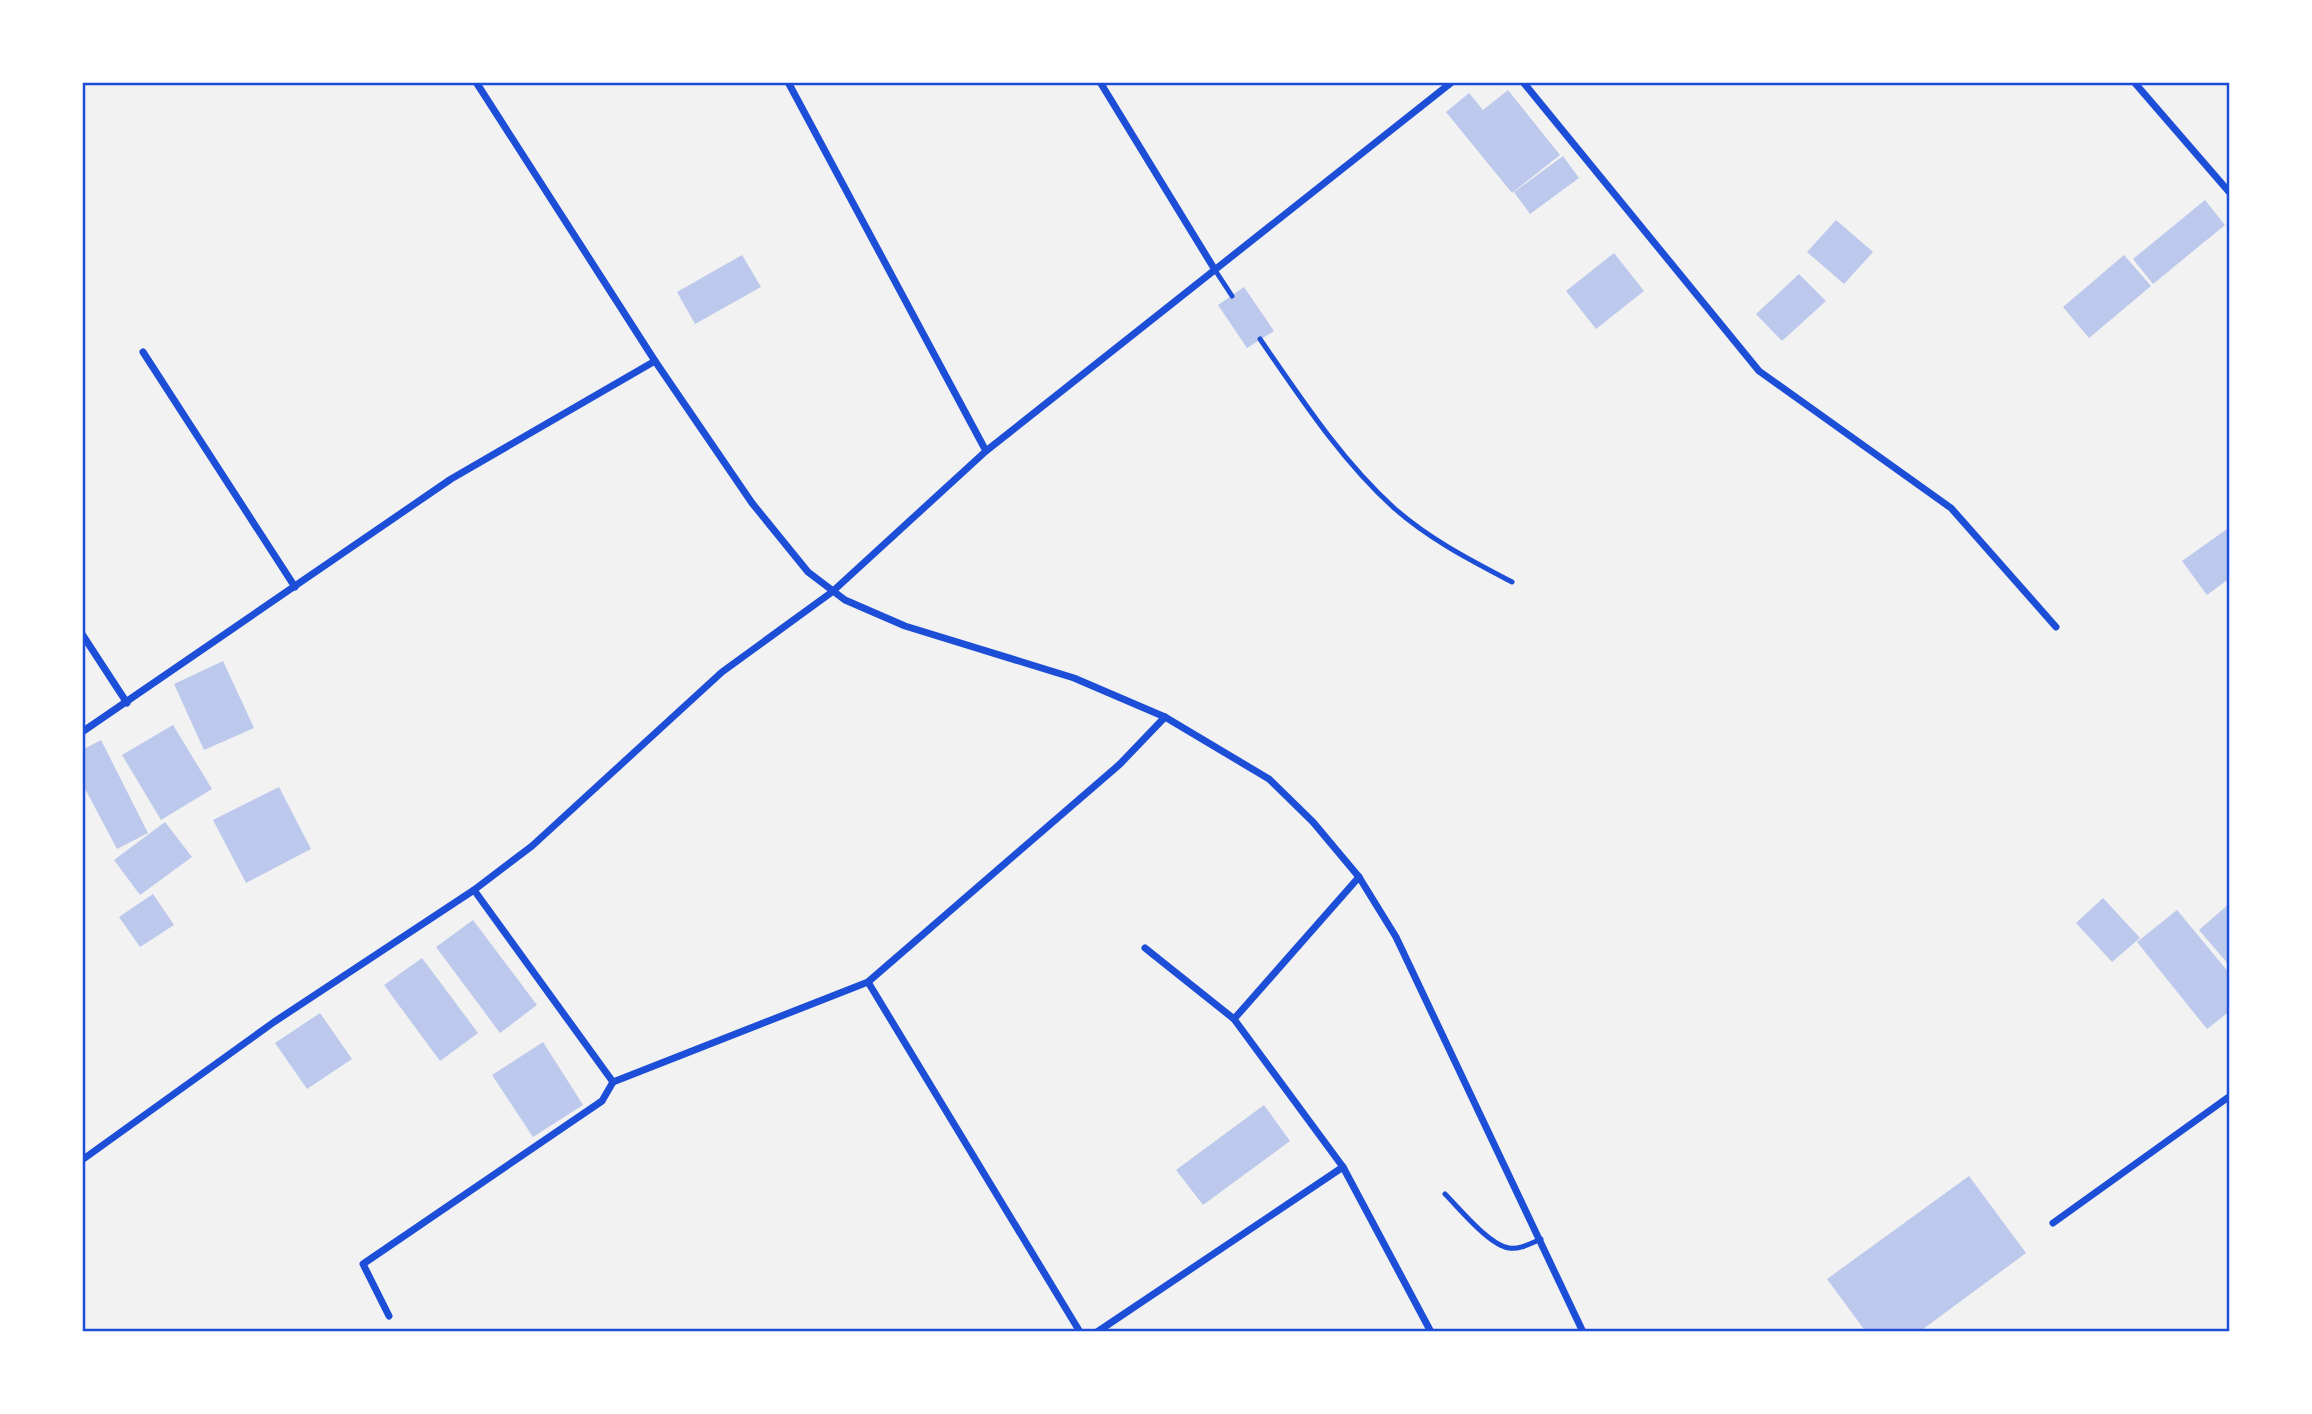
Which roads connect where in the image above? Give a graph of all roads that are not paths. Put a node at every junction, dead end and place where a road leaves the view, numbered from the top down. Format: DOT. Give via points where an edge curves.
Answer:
graph roads {
  1 [pos="476,82"];
  2 [pos="788,82"];
  3 [pos="1100,82"];
  4 [pos="1452,82"];
  5 [pos="1523,82"];
  6 [pos="2134,82"];
  7 [pos="2230,193"];
  8 [pos="1215,271"];
  9 [pos="1232,296"];
  10 [pos="1260,339"];
  11 [pos="144,352"];
  12 [pos="655,361"];
  13 [pos="986,451"];
  14 [pos="1511,582"];
  15 [pos="295,587"];
  16 [pos="832,592"];
  17 [pos="2056,627"];
  18 [pos="82,634"];
  19 [pos="127,703"];
  20 [pos="1165,717"];
  21 [pos="82,732"];
  22 [pos="1359,877"];
  23 [pos="474,890"];
  24 [pos="1144,948"];
  25 [pos="868,982"];
  26 [pos="1234,1019"];
  27 [pos="613,1082"];
  28 [pos="2230,1096"];
  29 [pos="82,1160"];
  30 [pos="1343,1167"];
  31 [pos="1445,1194"];
  32 [pos="2053,1223"];
  33 [pos="1541,1239"];
  34 [pos="389,1316"];
  35 [pos="1080,1332"];
  36 [pos="1097,1332"];
  37 [pos="1431,1332"];
  38 [pos="1583,1332"];
  1 -- 12 [label="street"];
  2 -- 13 [label="street"];
  3 -- 8 [label="street"];
  4 -- 8 [label="street"];
  5 -- 17 [label="street" via="1759,371 1951,508"];
  6 -- 7 [label="street"];
  8 -- 9 [label="lane"];
  8 -- 13 [label="street"];
  10 -- 14 [label="lane" via="1305,405 1394,508 1449,549"];
  11 -- 15 [label="street"];
  12 -- 15 [label="street" via="451,480"];
  12 -- 16 [label="street" via="752,503 808,572"];
  13 -- 16 [label="street"];
  15 -- 19 [label="street"];
  16 -- 20 [label="street" via="905,626 1074,678"];
  16 -- 23 [label="street" via="722,672 532,846"];
  18 -- 19 [label="street"];
  19 -- 21 [label="street"];
  20 -- 22 [label="street" via="1269,779"];
  20 -- 25 [label="street" via="1120,764"];
  22 -- 26 [label="street"];
  22 -- 33 [label="street" via="1396,937"];
  23 -- 27 [label="street"];
  23 -- 29 [label="street" via="274,1022"];
  24 -- 26 [label="street"];
  25 -- 27 [label="street"];
  25 -- 35 [label="street"];
  26 -- 30 [label="street"];
  27 -- 34 [label="street" via="602,1101 363,1264"];
  28 -- 32 [label="street"];
  30 -- 36 [label="street"];
  30 -- 37 [label="street"];
  31 -- 33 [label="lane" via="1483,1233 1507,1248"];
  33 -- 38 [label="street"];
}
